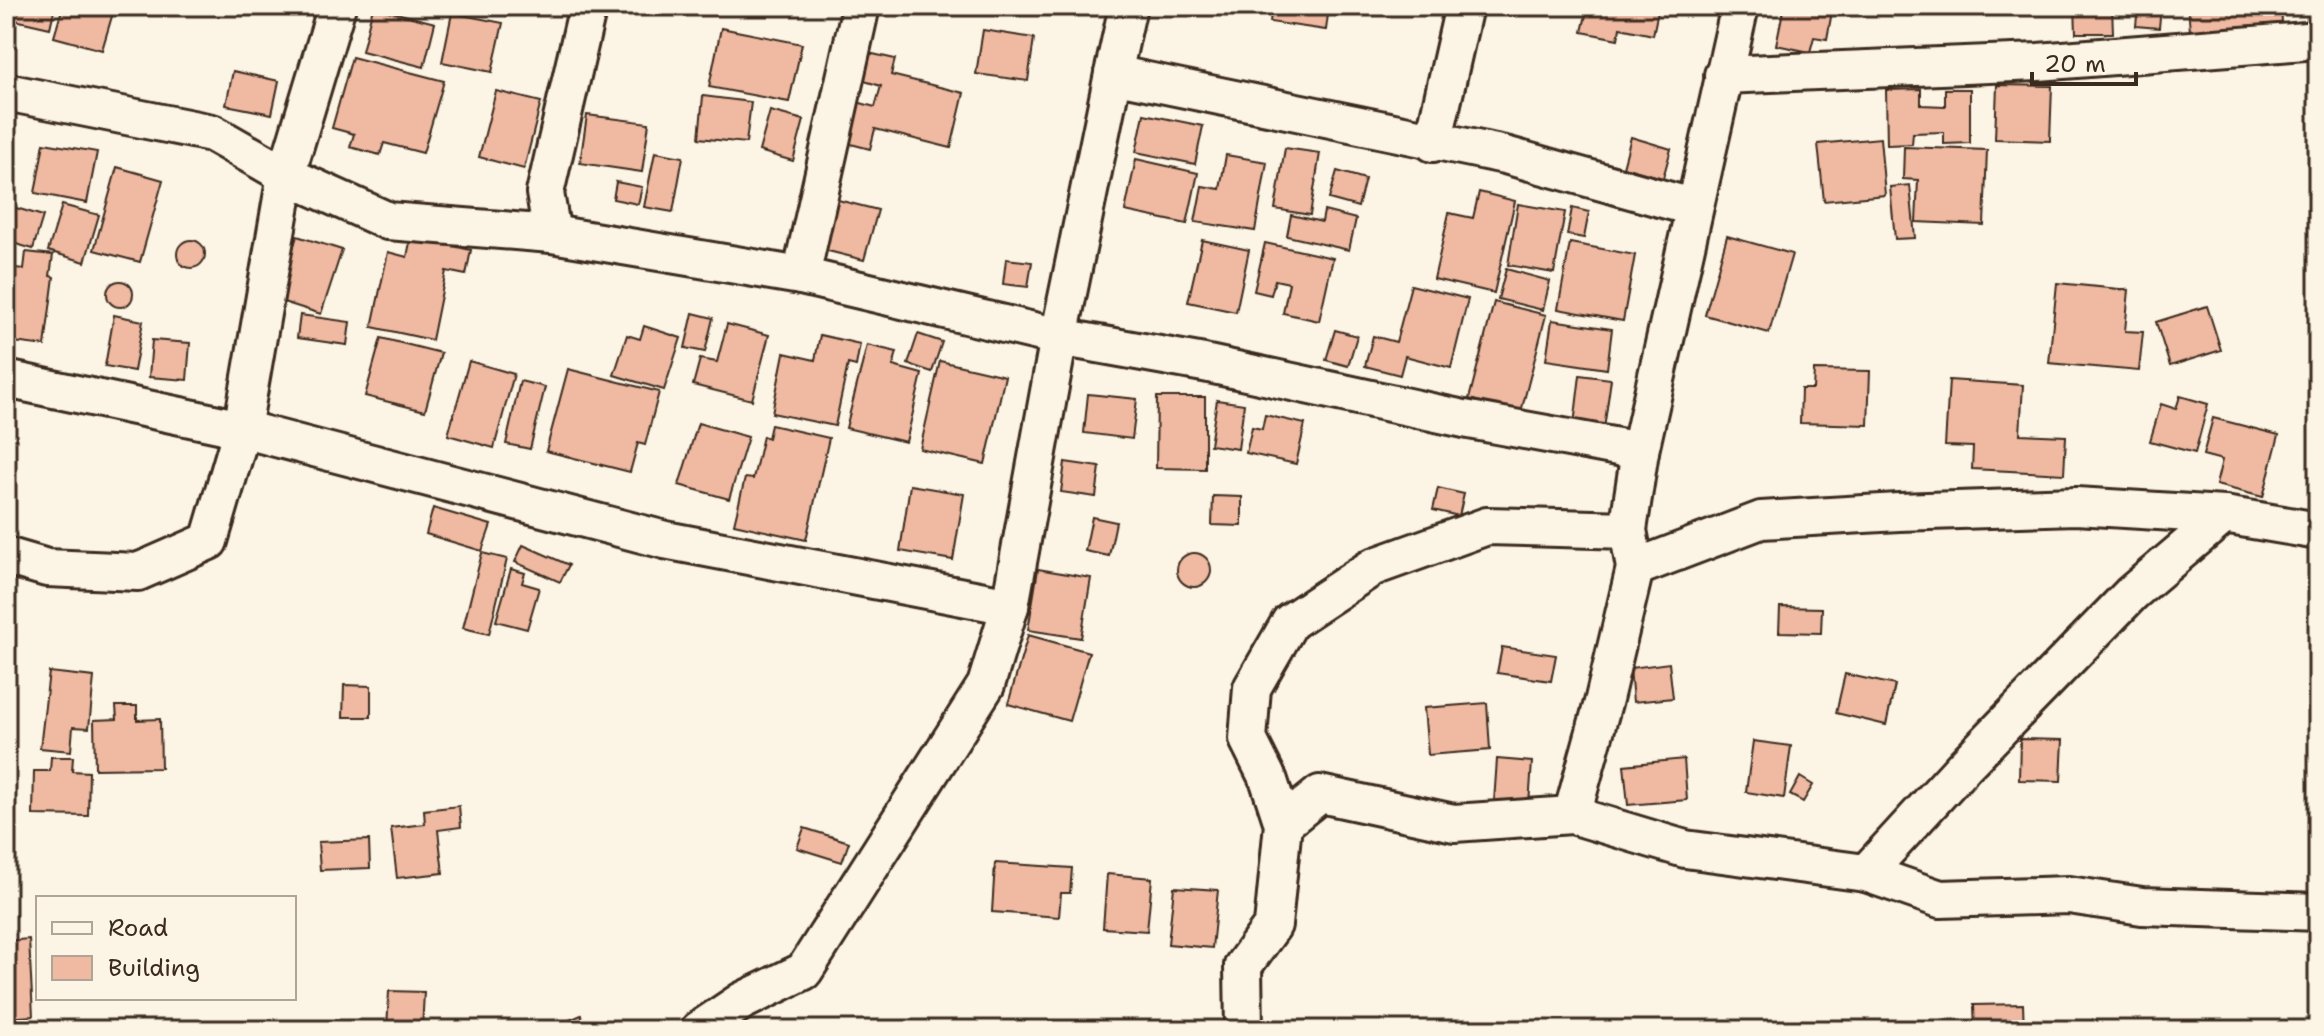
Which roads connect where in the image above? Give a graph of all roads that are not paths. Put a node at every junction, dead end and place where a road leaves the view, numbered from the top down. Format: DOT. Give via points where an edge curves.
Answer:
graph roads {
  1 [pos="337,6"];
  2 [pos="588,6"];
  3 [pos="861,6"];
  4 [pos="1128,6"];
  5 [pos="1464,6"];
  6 [pos="1740,6"];
  7 [pos="2318,40"];
  8 [pos="1113,74"];
  9 [pos="1723,75"];
  10 [pos="6,92"];
  11 [pos="1433,143"];
  12 [pos="286,175"];
  13 [pos="1692,207"];
  14 [pos="552,234"];
  15 [pos="801,276"];
  16 [pos="1059,337"];
  17 [pos="6,379"];
  18 [pos="242,429"];
  19 [pos="1640,451"];
  20 [pos="2224,515"];
  21 [pos="1628,530"];
  22 [pos="2318,531"];
  23 [pos="6,556"];
  24 [pos="1635,568"];
  25 [pos="1010,606"];
  26 [pos="1572,815"];
  27 [pos="1283,824"];
  28 [pos="1866,873"];
  29 [pos="2318,912"];
  30 [pos="699,1030"];
  31 [pos="1244,1030"];
  1 -- 12 [label="street"];
  2 -- 14 [label="street" via="545,193"];
  3 -- 15 [label="street"];
  4 -- 8 [label="street"];
  5 -- 11 [label="street"];
  6 -- 9 [label="street"];
  7 -- 9 [label="street" via="2038,62"];
  8 -- 11 [label="street"];
  8 -- 16 [label="street"];
  9 -- 13 [label="street"];
  10 -- 12 [label="street" via="212,133"];
  11 -- 13 [label="street" via="1505,155"];
  12 -- 14 [label="street" via="388,221"];
  12 -- 18 [label="street"];
  13 -- 19 [label="street"];
  14 -- 15 [label="street"];
  15 -- 16 [label="street"];
  16 -- 19 [label="street"];
  16 -- 25 [label="street"];
  17 -- 18 [label="street"];
  18 -- 23 [label="street" via="209,541 138,572 47,568"];
  18 -- 25 [label="street" via="665,540"];
  19 -- 21 [label="street"];
  20 -- 22 [label="street"];
  20 -- 24 [label="street" via="2076,506 1761,520"];
  20 -- 28 [label="street" via="2132,593"];
  21 -- 24 [label="street"];
  21 -- 27 [label="street" via="1487,526 1373,567 1290,622 1252,688 1248,739"];
  24 -- 26 [label="street"];
  25 -- 30 [label="street" via="986,685 966,721 804,971 742,1001"];
  26 -- 27 [label="street" via="1454,823 1320,794"];
  26 -- 28 [label="street" via="1685,849"];
  27 -- 31 [label="street" via="1273,925 1243,966"];
  28 -- 29 [label="street" via="1940,899 2069,895 2142,906"];
}
